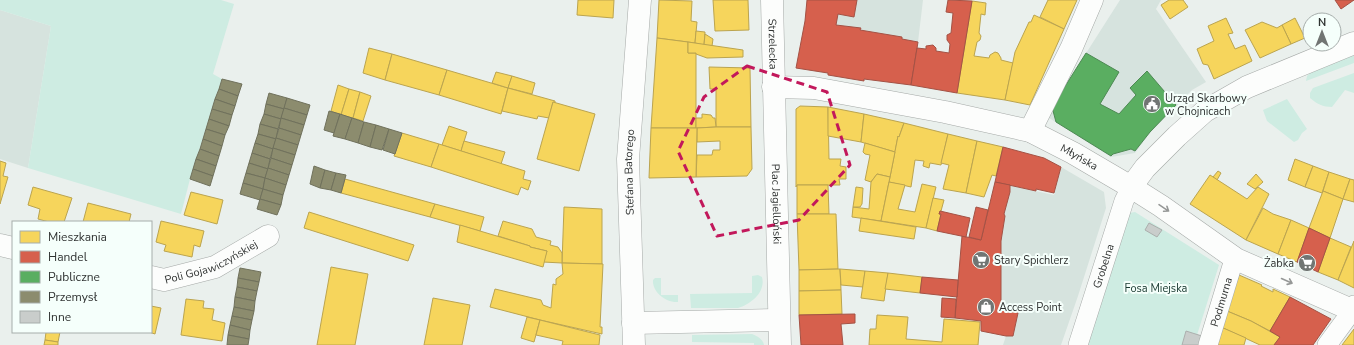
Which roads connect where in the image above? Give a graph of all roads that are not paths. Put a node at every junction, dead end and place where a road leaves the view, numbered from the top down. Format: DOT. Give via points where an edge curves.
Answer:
graph roads {
  1 [pos="640,0"];
  2 [pos="772,0"];
  3 [pos="1092,0"];
  4 [pos="1354,43"];
  5 [pos="773,87"];
  6 [pos="1030,131"];
  7 [pos="1131,187"];
  8 [pos="268,236"];
  9 [pos="0,245"];
  10 [pos="12,248"];
  11 [pos="1236,259"];
  12 [pos="152,277"];
  13 [pos="1353,309"];
  14 [pos="779,320"];
  15 [pos="633,323"];
  16 [pos="634,345"];
  17 [pos="780,345"];
  18 [pos="1078,345"];
  19 [pos="1208,345"];
  20 [pos="1326,345"];
  1 -- 15 [label="street, Stefana Batorego" via="628,159"];
  2 -- 5 [label="street, Strzelecka"];
  3 -- 6 [label="street"];
  4 -- 7 [label="street" via="1247,87 1205,111 1145,168"];
  5 -- 6 [label="street, Młyńska" via="814,88 945,112"];
  5 -- 14 [label="street, Plac Jagielloński"];
  6 -- 7 [label="street, Młyńska"];
  7 -- 11 [label="street, Młyńska, one-way"];
  7 -- 18 [label="street, Grobelna" via="1124,201"];
  8 -- 12 [label="street, Poli Gojawiczyńskiej" via="215,268 164,280"];
  9 -- 10 [label="street"];
  11 -- 13 [label="street, Młyńska, one-way"];
  11 -- 19 [label="street, Podmurna"];
  13 -- 20 [label="street"];
  14 -- 15 [label="street"];
  14 -- 17 [label="street, Plac Jagielloński"];
  15 -- 16 [label="street, Stefana Batorego"];
}
